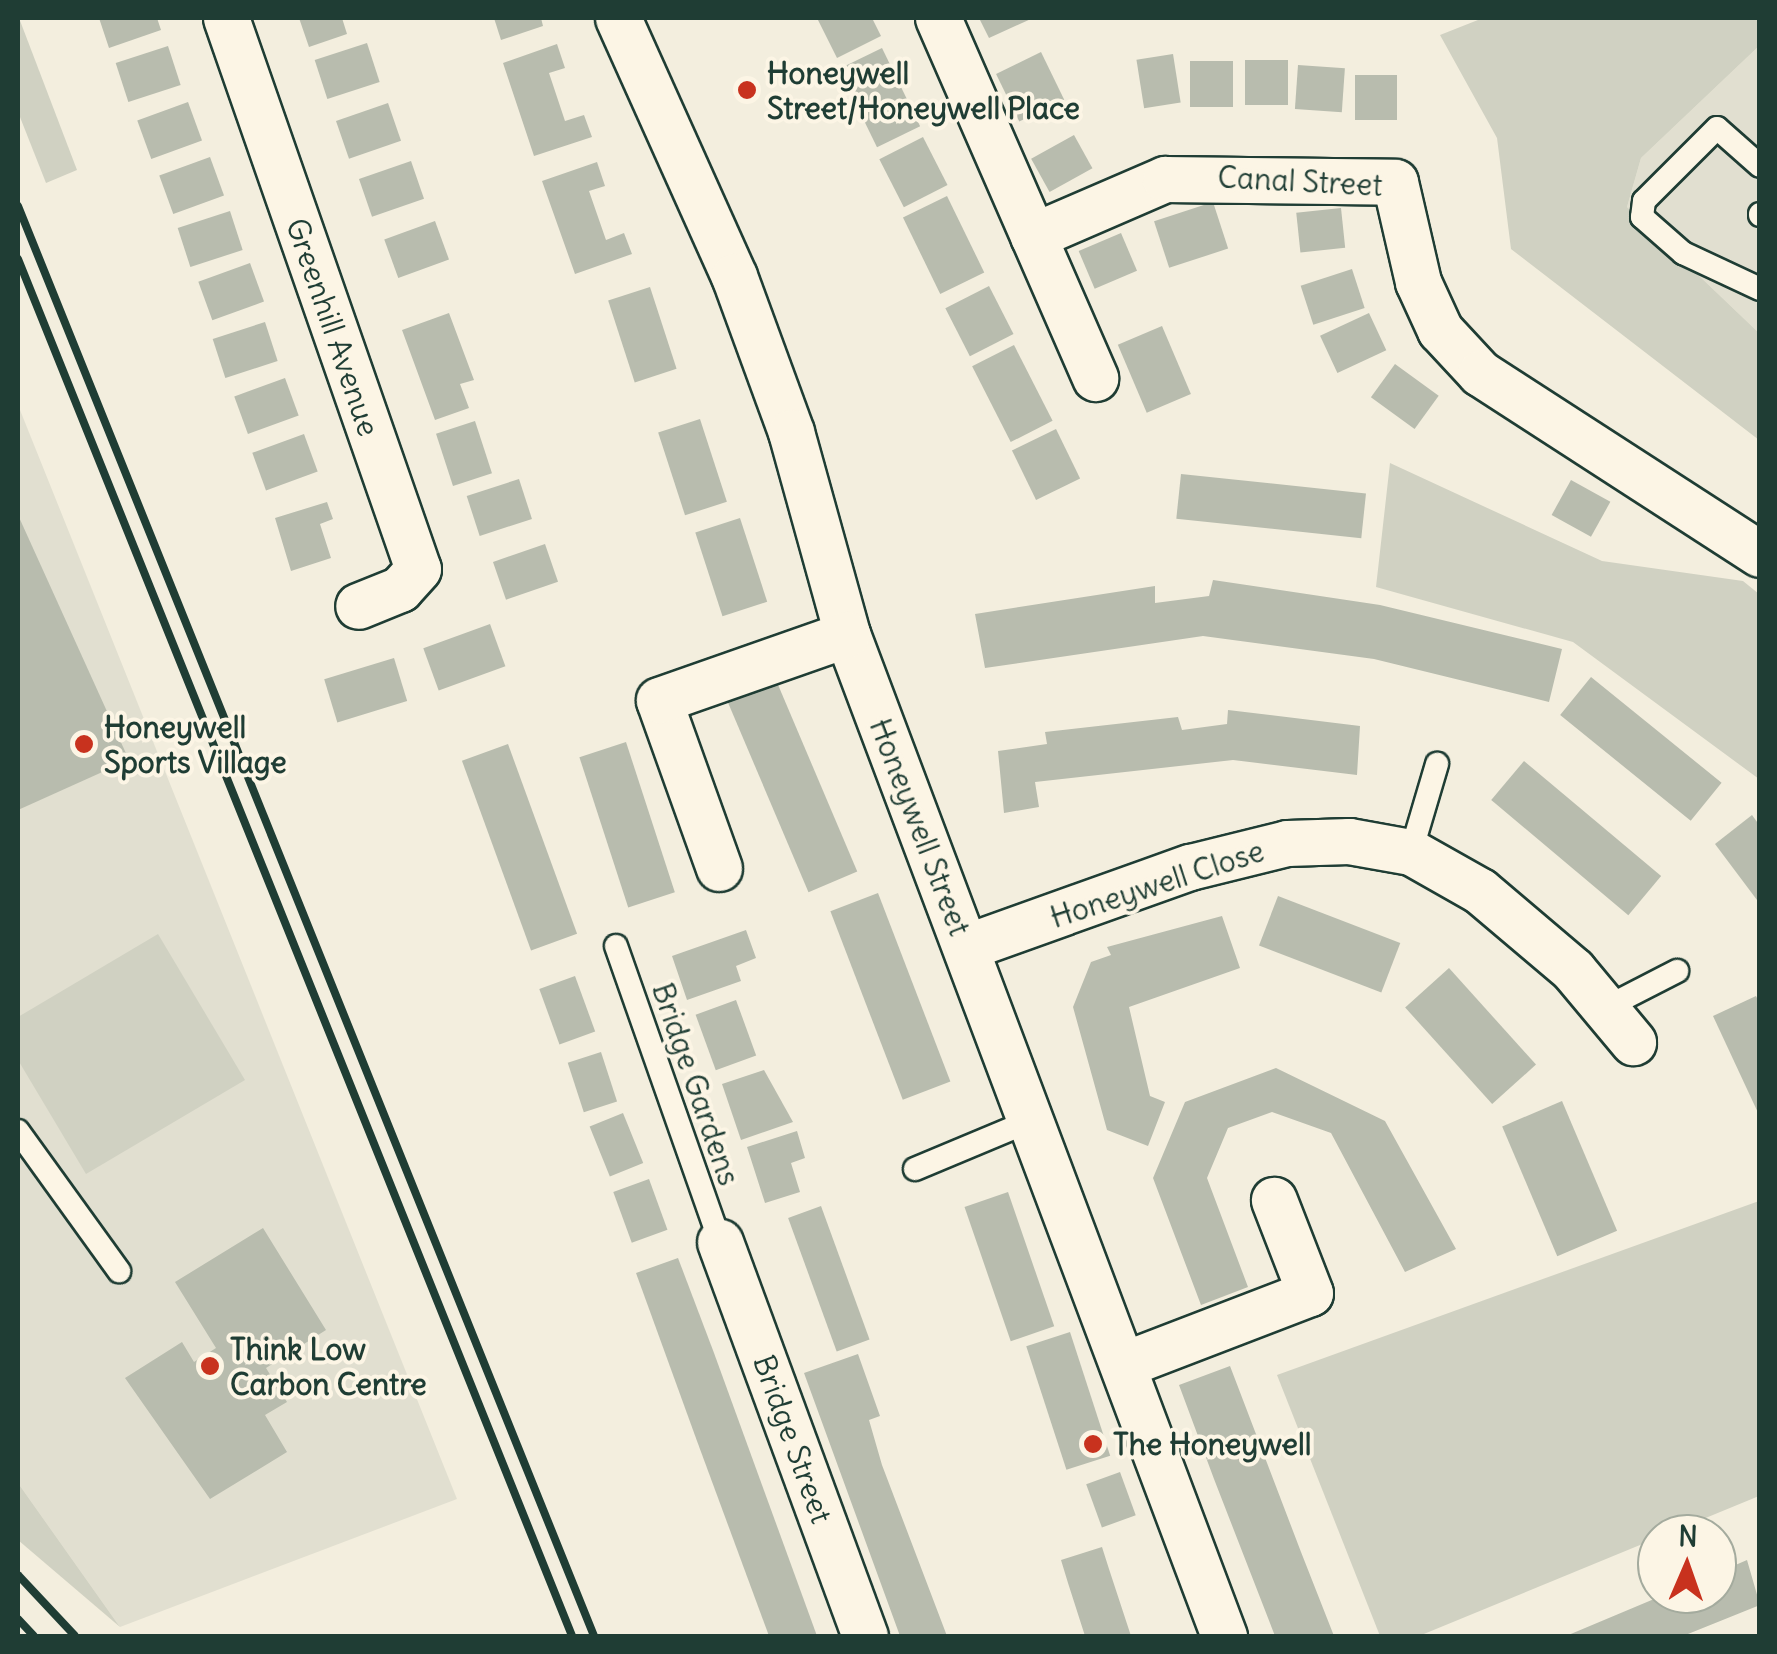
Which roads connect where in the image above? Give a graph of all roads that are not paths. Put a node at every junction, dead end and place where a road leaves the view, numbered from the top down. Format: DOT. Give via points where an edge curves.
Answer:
graph roads {
  1 [pos="226,18"];
  2 [pos="618,18"];
  3 [pos="938,18"];
  4 [pos="1760,166"];
  5 [pos="1033,236"];
  6 [pos="1760,289"];
  7 [pos="1095,378"];
  8 [pos="1760,554"];
  9 [pos="358,606"];
  10 [pos="847,634"];
  11 [pos="1436,764"];
  12 [pos="1412,852"];
  13 [pos="719,868"];
  14 [pos="616,946"];
  15 [pos="966,947"];
  16 [pos="1677,971"];
  17 [pos="1620,1024"];
  18 [pos="1032,1120"];
  19 [pos="18,1131"];
  20 [pos="915,1169"];
  21 [pos="1274,1200"];
  22 [pos="720,1242"];
  23 [pos="118,1271"];
  24 [pos="1125,1364"];
  25 [pos="865,1636"];
  26 [pos="1224,1636"];
  1 -- 9 [label="street, Greenhill Avenue" via="418,569 400,590"];
  2 -- 10 [label="street, Honeywell Street" via="734,276 791,432"];
  3 -- 5 [label="street"];
  4 -- 6 [label="lane" via="1716,128 1644,201 1642,218 1683,253"];
  5 -- 7 [label="street"];
  5 -- 8 [label="street, Canal Street" via="1165,180 1395,182 1418,282 1440,330 1480,373"];
  10 -- 13 [label="street" via="659,700"];
  10 -- 15 [label="street, Honeywell Street"];
  11 -- 12 [label="lane"];
  12 -- 15 [label="street, Honeywell Close" via="1287,843"];
  12 -- 17 [label="street, Honeywell Close" via="1480,891"];
  14 -- 22 [label="lane, Bridge Gardens"];
  15 -- 18 [label="street, Honeywell Street"];
  16 -- 17 [label="lane, Honeywell Close"];
  18 -- 20 [label="lane"];
  18 -- 24 [label="street, Honeywell Street"];
  19 -- 23 [label="lane"];
  21 -- 24 [label="street" via="1310,1293"];
  22 -- 25 [label="street, Bridge Street"];
  24 -- 26 [label="street, Honeywell Street"];
}
